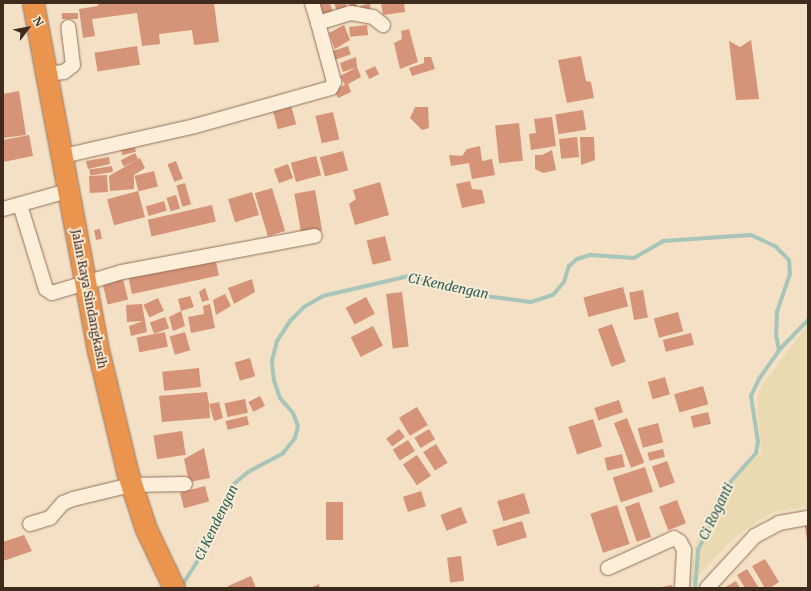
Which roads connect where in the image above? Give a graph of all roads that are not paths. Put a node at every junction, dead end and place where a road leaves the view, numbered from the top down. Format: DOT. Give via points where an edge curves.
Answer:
graph roads {
  1 [pos="33,3"];
  2 [pos="312,3"];
  3 [pos="318,23"];
  4 [pos="383,25"];
  5 [pos="68,27"];
  6 [pos="48,74"];
  7 [pos="63,156"];
  8 [pos="68,190"];
  9 [pos="20,205"];
  10 [pos="3,210"];
  11 [pos="315,236"];
  12 [pos="85,282"];
  13 [pos="185,484"];
  14 [pos="131,485"];
  15 [pos="808,518"];
  16 [pos="30,524"];
  17 [pos="608,568"];
  18 [pos="174,587"];
  19 [pos="682,588"];
  20 [pos="707,588"];
  1 -- 6 [label="highway, Jalan Raya Sindangkasih"];
  2 -- 3 [label="street"];
  3 -- 4 [label="street" via="351,13 368,16"];
  3 -- 7 [label="street" via="334,82 331,88 196,126"];
  5 -- 6 [label="street" via="74,65 64,72"];
  6 -- 7 [label="highway, Jalan Raya Sindangkasih"];
  7 -- 8 [label="highway, Jalan Raya Sindangkasih"];
  8 -- 9 [label="street"];
  8 -- 12 [label="highway, Jalan Raya Sindangkasih"];
  9 -- 10 [label="street"];
  9 -- 12 [label="street" via="48,292 52,293"];
  11 -- 12 [label="street" via="238,249"];
  12 -- 14 [label="highway, Jalan Raya Sindangkasih" via="99,354"];
  13 -- 14 [label="street"];
  14 -- 16 [label="street" via="72,499 63,503 50,518"];
  14 -- 18 [label="highway, Jalan Raya Sindangkasih" via="146,529"];
  15 -- 20 [label="street" via="779,523 754,536"];
  17 -- 19 [label="street" via="674,538 680,542 684,550"];
}
